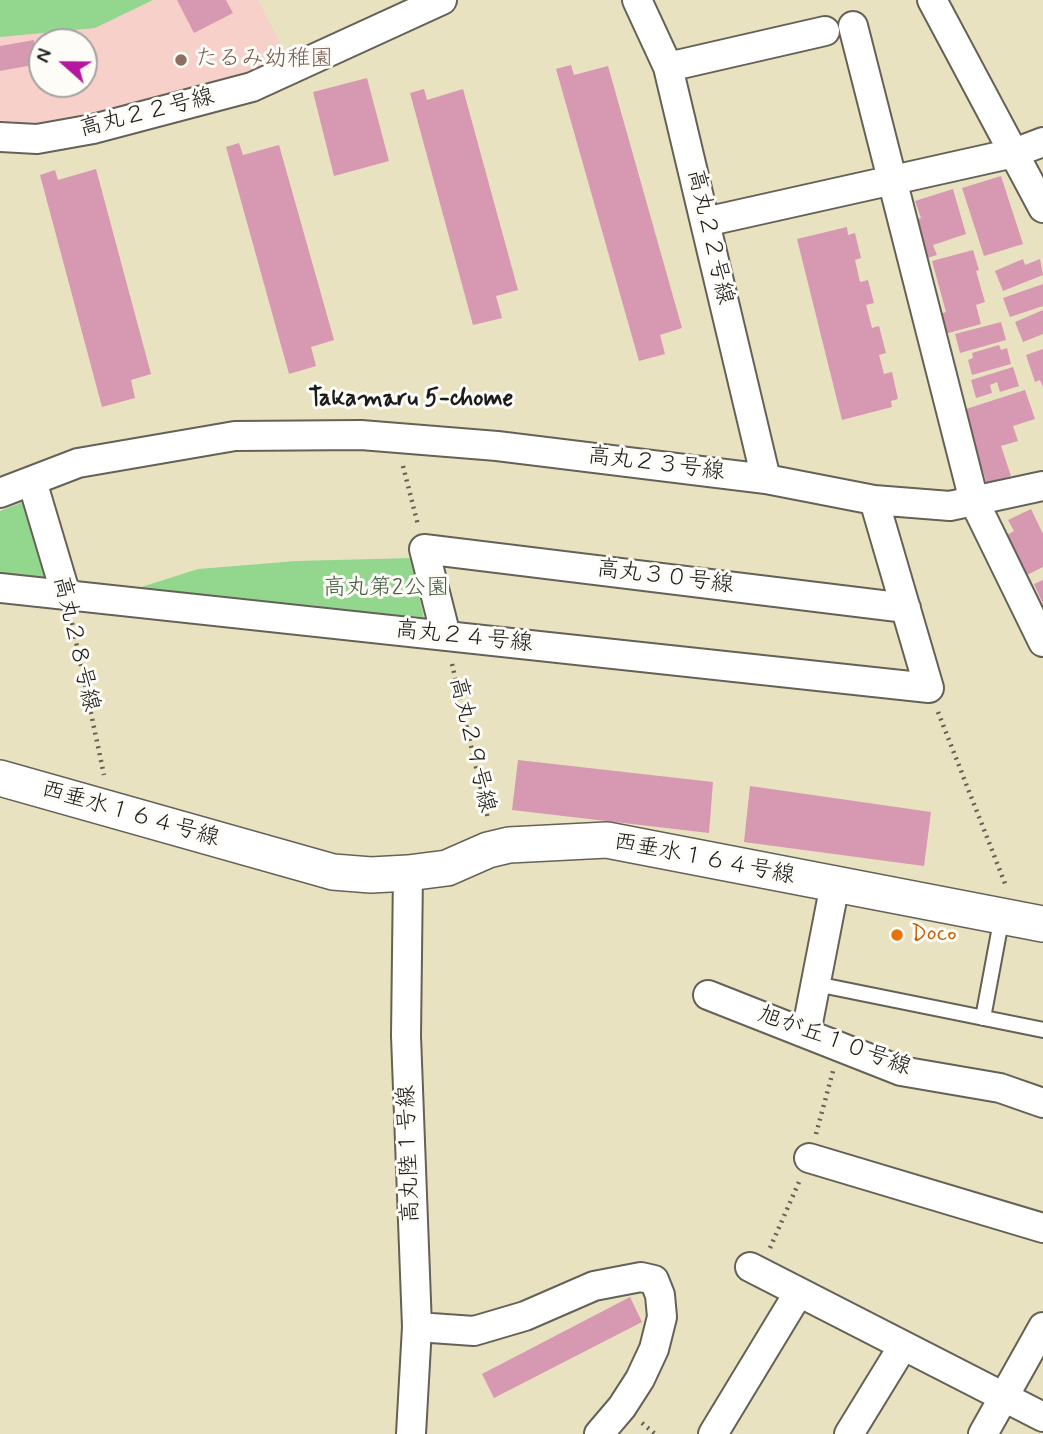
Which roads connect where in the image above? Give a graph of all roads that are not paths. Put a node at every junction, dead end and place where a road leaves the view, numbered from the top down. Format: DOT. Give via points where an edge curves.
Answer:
graph roads {
  1 [pos="442,0"];
  2 [pos="637,0"];
  3 [pos="932,0"];
  4 [pos="853,26"];
  5 [pos="825,31"];
  6 [pos="668,67"];
  7 [pos="0,137"];
  8 [pos="1043,142"];
  9 [pos="1014,153"];
  10 [pos="892,180"];
  11 [pos="1043,208"];
  12 [pos="705,222"];
  13 [pos="766,479"];
  14 [pos="32,481"];
  15 [pos="1043,486"];
  16 [pos="0,493"];
  17 [pos="874,500"];
  18 [pos="974,501"];
  19 [pos="0,588"];
  20 [pos="66,595"];
  21 [pos="906,608"];
  22 [pos="446,636"];
  23 [pos="1043,642"];
  24 [pos="0,778"];
  25 [pos="408,873"];
  26 [pos="835,884"];
  27 [pos="1022,920"];
  28 [pos="816,984"];
  29 [pos="708,995"];
  30 [pos="983,1018"];
  31 [pos="1043,1030"];
  32 [pos="806,1034"];
  33 [pos="1043,1102"];
  34 [pos="809,1158"];
  35 [pos="1043,1228"];
  36 [pos="755,1270"];
  37 [pos="799,1292"];
  38 [pos="417,1327"];
  39 [pos="1043,1327"];
  40 [pos="902,1346"];
  41 [pos="1005,1398"];
  42 [pos="1043,1417"];
  43 [pos="411,1434"];
  44 [pos="599,1434"];
  45 [pos="713,1434"];
  46 [pos="849,1434"];
  47 [pos="983,1434"];
  1 -- 7 [label="street, 高丸２２号線" via="252,87 93,130 37,139"];
  2 -- 6 [label="street, 高丸２２号線"];
  3 -- 9 [label="street"];
  4 -- 10 [label="street"];
  5 -- 6 [label="street"];
  6 -- 12 [label="street, 高丸２２号線"];
  8 -- 9 [label="street"];
  9 -- 10 [label="street"];
  9 -- 11 [label="street"];
  10 -- 12 [label="street"];
  10 -- 18 [label="street"];
  12 -- 13 [label="street, 高丸２２号線"];
  13 -- 14 [label="street, 高丸２３号線" via="497,446 361,435 235,436 78,463"];
  13 -- 17 [label="street, 高丸２３号線"];
  14 -- 16 [label="street, 高丸２３号線"];
  14 -- 20 [label="street, 高丸２８号線"];
  15 -- 18 [label="street, 高丸２３号線"];
  17 -- 18 [label="street, 高丸２３号線" via="950,506"];
  17 -- 21 [label="street"];
  18 -- 23 [label="street"];
  19 -- 20 [label="street, 高丸２４号線"];
  20 -- 22 [label="street, 高丸２４号線"];
  21 -- 22 [label="street, 高丸２４号線" via="929,688"];
  21 -- 22 [label="street, 高丸３０号線" via="424,549"];
  24 -- 25 [label="street, 西垂水１６４号線" via="334,872"];
  25 -- 26 [label="street, 西垂水１６４号線" via="447,868 509,845 607,841"];
  25 -- 38 [label="street, 高丸陸１号線" via="405,1036"];
  26 -- 27 [label="street, 西垂水１６４号線"];
  26 -- 28 [label="street"];
  27 -- 30 [label="lane"];
  28 -- 30 [label="lane"];
  28 -- 32 [label="street"];
  29 -- 32 [label="street, 旭が丘１０号線"];
  30 -- 31 [label="lane"];
  32 -- 33 [label="street, 旭が丘１０号線" via="901,1071 1000,1087"];
  34 -- 35 [label="street"];
  36 -- 37 [label="street"];
  37 -- 40 [label="street"];
  37 -- 45 [label="street"];
  38 -- 43 [label="street, 高丸陸１号線"];
  38 -- 44 [label="street" via="474,1331 525,1316 594,1286 641,1277 654,1280 662,1317 654,1349 640,1380"];
  39 -- 41 [label="street"];
  40 -- 41 [label="street"];
  40 -- 46 [label="street"];
  41 -- 42 [label="street"];
  41 -- 47 [label="street"];
}
